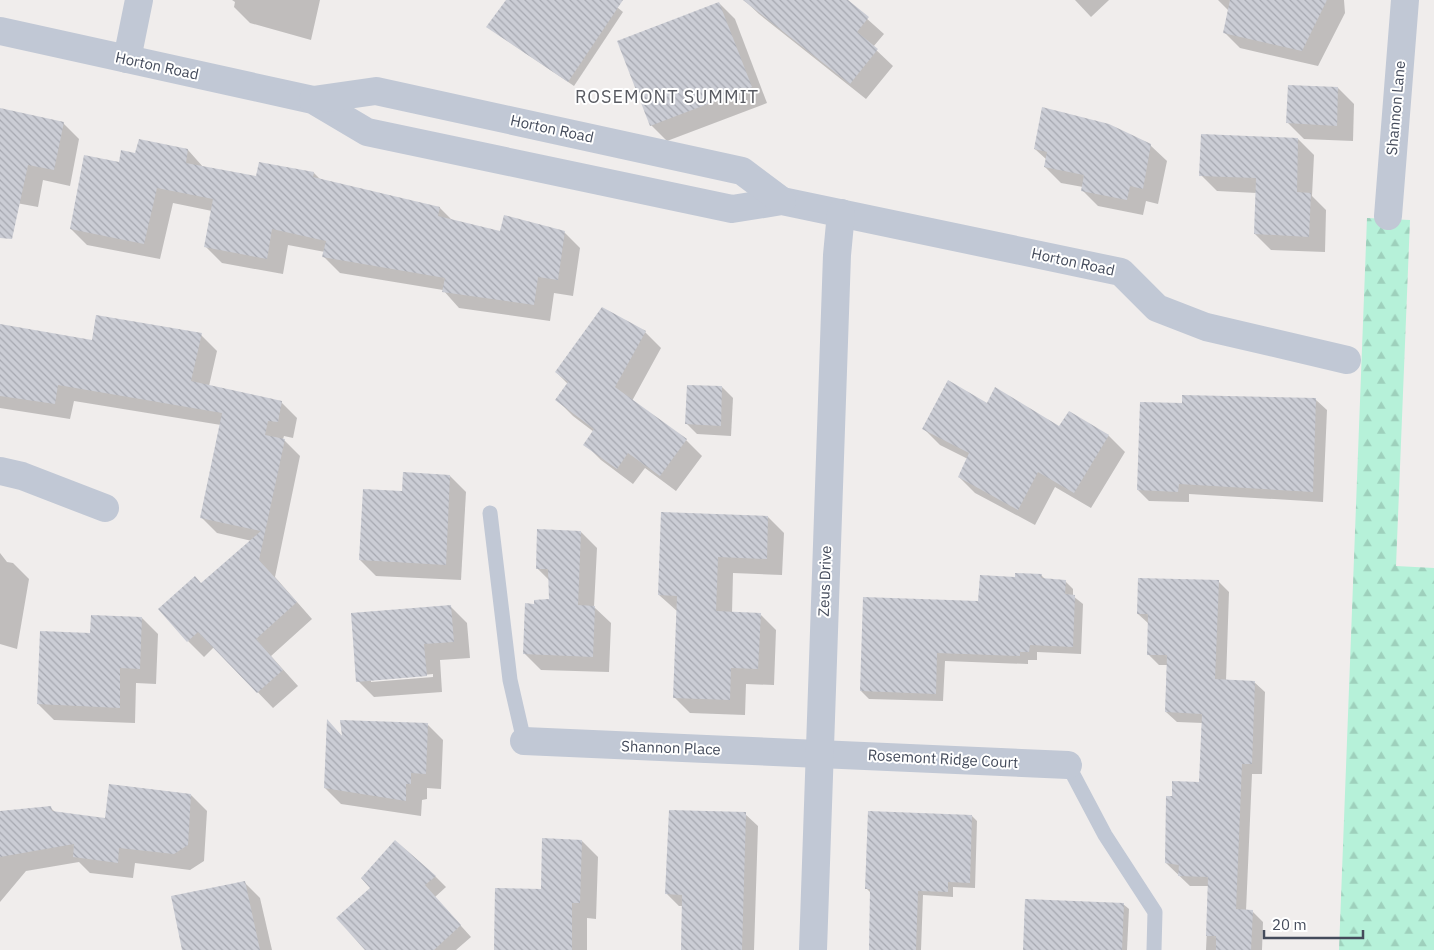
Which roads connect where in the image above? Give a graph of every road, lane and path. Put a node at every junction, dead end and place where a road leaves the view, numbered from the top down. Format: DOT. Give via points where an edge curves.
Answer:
graph roads {
  1 [pos="139,0"];
  2 [pos="1406,0"];
  3 [pos="0,31"];
  4 [pos="127,59"];
  5 [pos="313,100"];
  6 [pos="782,201"];
  7 [pos="841,213"];
  8 [pos="1388,216"];
  9 [pos="1348,360"];
  10 [pos="0,471"];
  11 [pos="106,508"];
  12 [pos="490,513"];
  13 [pos="524,741"];
  14 [pos="819,753"];
  15 [pos="1068,765"];
  16 [pos="813,950"];
  17 [pos="1154,950"];
  1 -- 4 [label="street"];
  2 -- 8 [label="street, Shannon Lane"];
  3 -- 4 [label="street, Horton Road"];
  4 -- 5 [label="street, Horton Road"];
  5 -- 6 [label="street, Horton Road" via="366,132 424,145 732,209"];
  5 -- 6 [label="street, Horton Road" via="376,90 742,171"];
  6 -- 7 [label="street, Horton Road"];
  7 -- 9 [label="street, Horton Road" via="1121,272 1157,308 1206,327"];
  7 -- 14 [label="street, Zeus Drive"];
  10 -- 11 [label="street" via="22,476"];
  12 -- 13 [label="lane" via="510,680"];
  13 -- 14 [label="street, Shannon Place"];
  14 -- 15 [label="street, Rosemont Ridge Court"];
  14 -- 16 [label="street, Zeus Drive"];
  15 -- 17 [label="lane" via="1105,835 1155,912"];
}
